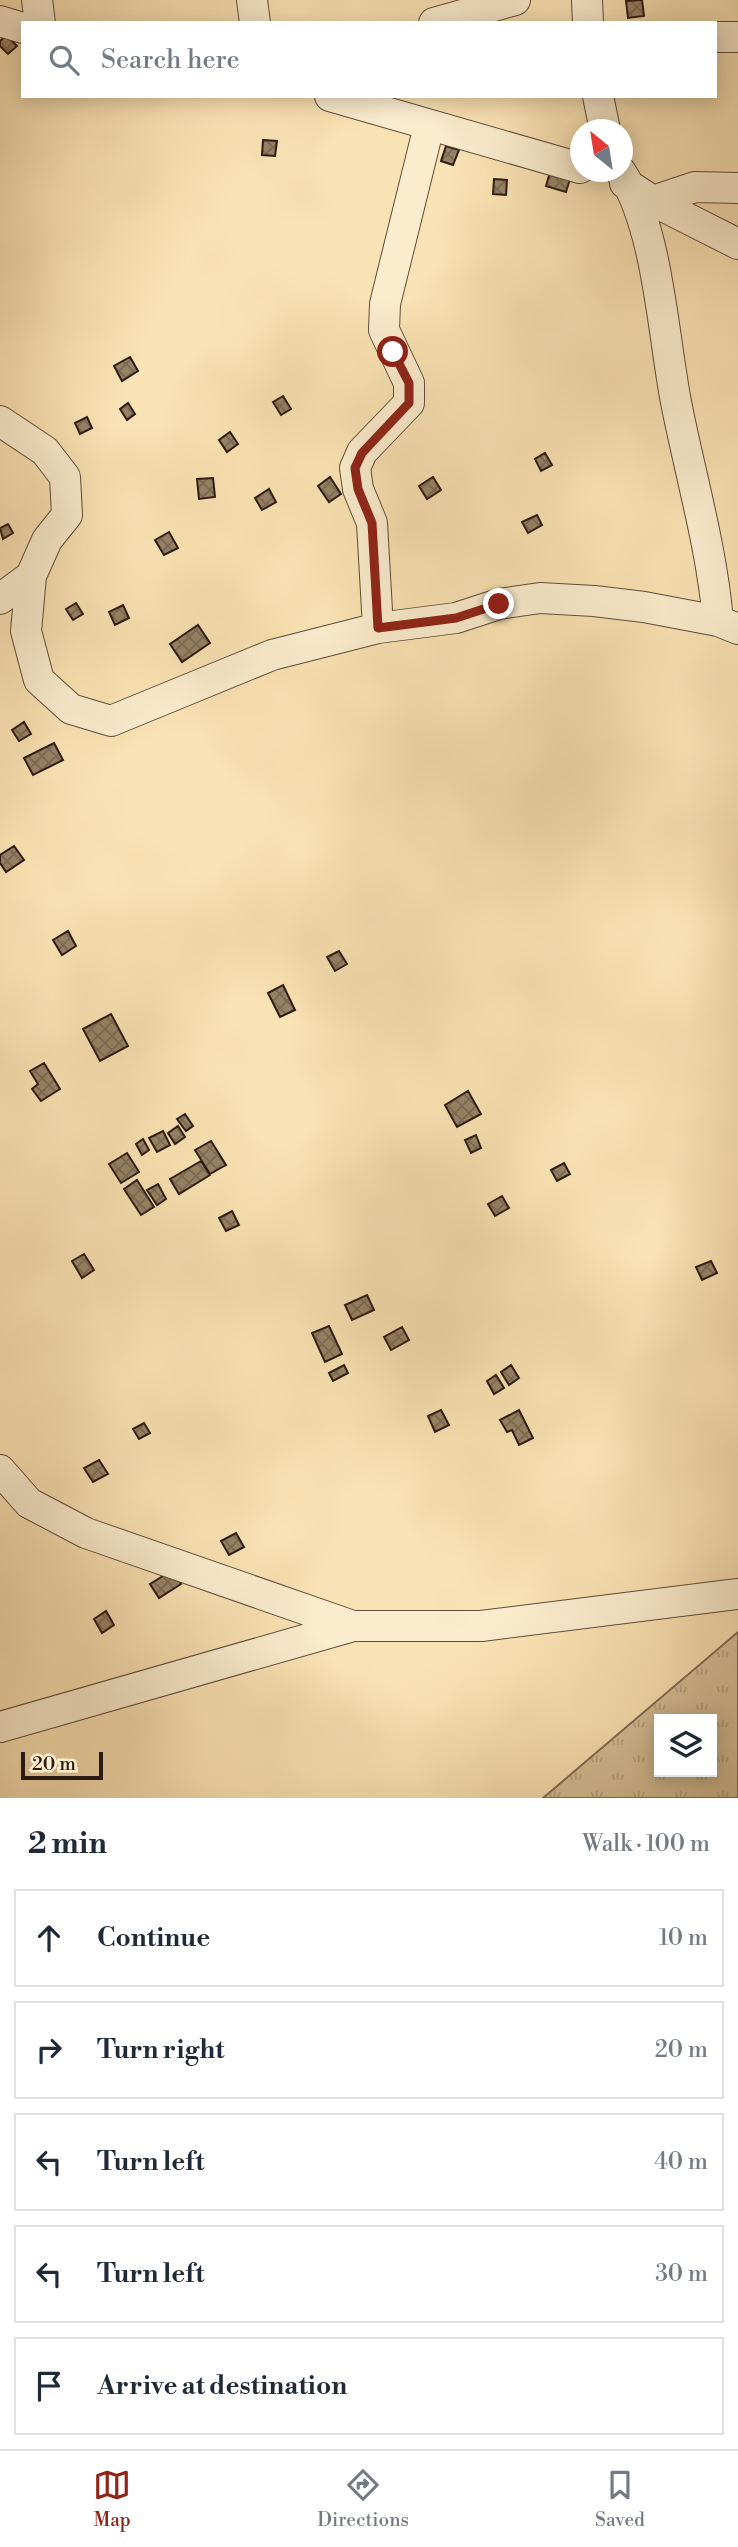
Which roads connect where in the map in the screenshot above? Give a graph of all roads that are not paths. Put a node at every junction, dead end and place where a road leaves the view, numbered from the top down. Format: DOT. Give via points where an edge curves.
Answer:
graph roads {
  1 [pos="37,0"];
  2 [pos="252,0"];
  3 [pos="515,0"];
  4 [pos="587,0"];
  5 [pos="0,21"];
  6 [pos="40,21"];
  7 [pos="255,21"];
  8 [pos="441,21"];
  9 [pos="588,21"];
  10 [pos="21,27"];
  11 [pos="717,37"];
  12 [pos="738,37"];
  13 [pos="337,98"];
  14 [pos="598,98"];
  15 [pos="603,119"];
  16 [pos="429,126"];
  17 [pos="570,165"];
  18 [pos="627,182"];
  19 [pos="630,182"];
  20 [pos="738,188"];
  21 [pos="653,201"];
  22 [pos="738,244"];
  23 [pos="0,421"];
  24 [pos="31,576"];
  25 [pos="0,599"];
  26 [pos="728,625"];
  27 [pos="378,628"];
  28 [pos="0,1470"];
  29 [pos="738,1594"];
  30 [pos="353,1626"];
  31 [pos="0,1727"];
  1 -- 6 [label="street"];
  2 -- 7 [label="street"];
  3 -- 8 [label="street"];
  4 -- 9 [label="street"];
  5 -- 10 [label="street"];
  11 -- 12 [label="street"];
  13 -- 16 [label="street"];
  14 -- 15 [label="street"];
  16 -- 17 [label="street"];
  16 -- 27 [label="street" via="384,304 384,330 409,383 409,403 362,453 355,468 372,523"];
  18 -- 26 [label="street" via="647,233 676,400"];
  19 -- 21 [label="street"];
  20 -- 21 [label="street" via="695,187"];
  21 -- 22 [label="street"];
  23 -- 24 [label="street" via="45,451 65,477 66,514 47,540"];
  24 -- 25 [label="street"];
  24 -- 27 [label="street" via="26,631 39,680 71,709 111,721 272,654"];
  26 -- 27 [label="street" via="619,604 540,598 499,604 456,618"];
  28 -- 30 [label="street" via="29,1503 86,1533"];
  29 -- 30 [label="street" via="481,1626"];
  30 -- 31 [label="street"];
}
